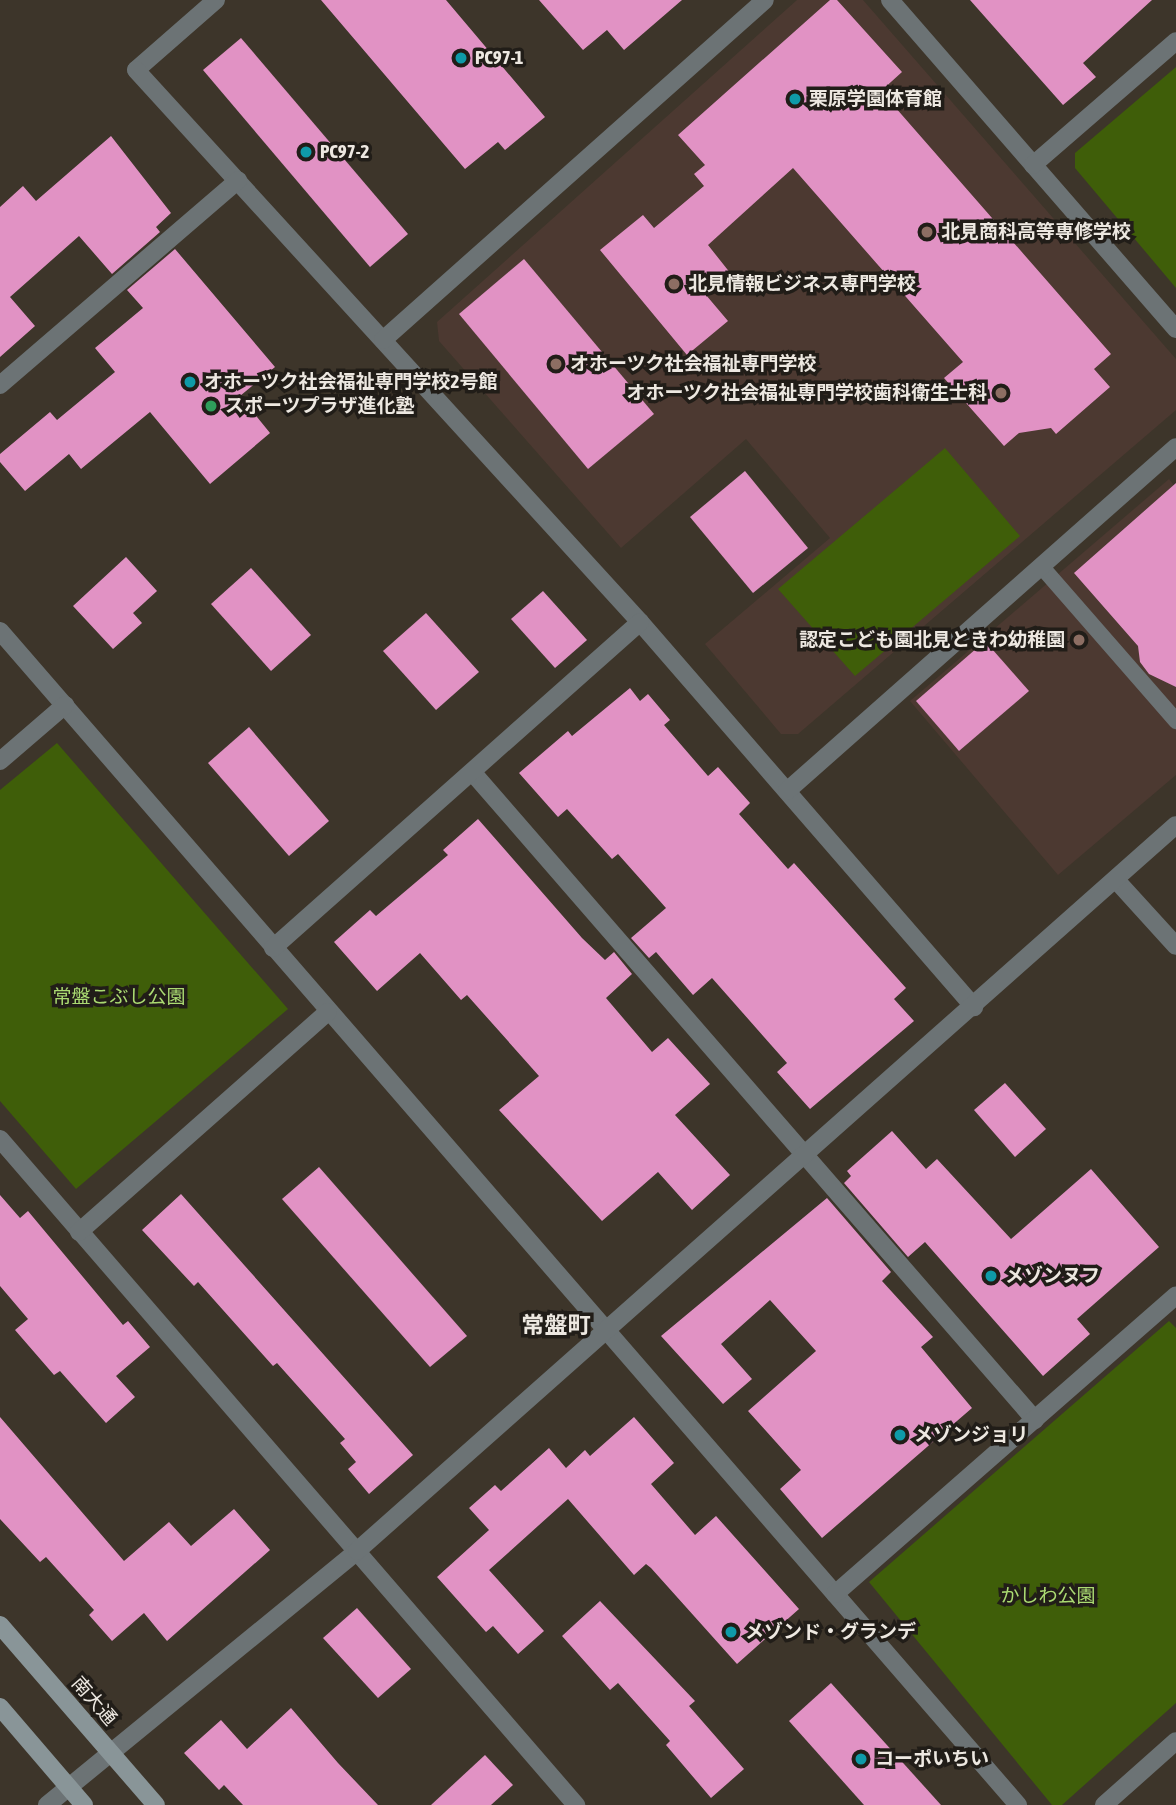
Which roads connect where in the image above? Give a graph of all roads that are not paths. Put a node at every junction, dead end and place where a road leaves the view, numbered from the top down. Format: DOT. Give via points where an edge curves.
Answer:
graph roads {
  1 [pos="216,0"];
  2 [pos="765,0"];
  3 [pos="890,0"];
  4 [pos="1176,41"];
  5 [pos="1033,165"];
  6 [pos="237,180"];
  7 [pos="1176,329"];
  8 [pos="383,340"];
  9 [pos="0,385"];
  10 [pos="1176,447"];
  11 [pos="1041,566"];
  12 [pos="640,622"];
  13 [pos="0,631"];
  14 [pos="65,705"];
  15 [pos="1176,721"];
  16 [pos="0,761"];
  17 [pos="473,773"];
  18 [pos="787,791"];
  19 [pos="1176,825"];
  20 [pos="1116,880"];
  21 [pos="1176,946"];
  22 [pos="273,948"];
  23 [pos="974,1007"];
  24 [pos="328,1012"];
  25 [pos="0,1139"];
  26 [pos="806,1156"];
  27 [pos="79,1233"];
  28 [pos="1174,1302"];
  29 [pos="605,1329"];
  30 [pos="1035,1420"];
  31 [pos="356,1551"];
  32 [pos="835,1594"];
  33 [pos="0,1625"];
  34 [pos="0,1707"];
  35 [pos="1176,1741"];
  36 [pos="110,1753"];
  37 [pos="68,1788"];
  38 [pos="47,1805"];
  39 [pos="84,1805"];
  40 [pos="156,1805"];
  41 [pos="576,1805"];
  42 [pos="1018,1805"];
  43 [pos="1104,1805"];
  1 -- 6 [label="street" via="136,70"];
  2 -- 8 [label="street"];
  3 -- 5 [label="street"];
  4 -- 5 [label="street"];
  5 -- 7 [label="street"];
  6 -- 8 [label="street"];
  6 -- 9 [label="street"];
  8 -- 12 [label="street"];
  10 -- 11 [label="street"];
  11 -- 15 [label="lane"];
  11 -- 18 [label="street"];
  12 -- 17 [label="street"];
  12 -- 18 [label="street"];
  13 -- 14 [label="street"];
  14 -- 16 [label="street"];
  14 -- 22 [label="street"];
  17 -- 22 [label="street"];
  17 -- 26 [label="street"];
  18 -- 23 [label="street"];
  19 -- 20 [label="street"];
  20 -- 21 [label="street"];
  20 -- 23 [label="street"];
  22 -- 24 [label="street"];
  23 -- 26 [label="street"];
  24 -- 27 [label="street"];
  24 -- 29 [label="street"];
  25 -- 27 [label="street"];
  26 -- 29 [label="street"];
  26 -- 30 [label="street"];
  27 -- 31 [label="street"];
  28 -- 30 [label="street"];
  29 -- 31 [label="street"];
  29 -- 32 [label="street"];
  30 -- 32 [label="street"];
  31 -- 36 [label="street"];
  31 -- 41 [label="street"];
  32 -- 42 [label="street"];
  33 -- 36 [label="street, 南大通"];
  34 -- 37 [label="street"];
  35 -- 43 [label="street"];
  36 -- 37 [label="street"];
  36 -- 40 [label="street, 南大通"];
  37 -- 38 [label="street"];
  37 -- 39 [label="street"];
}
